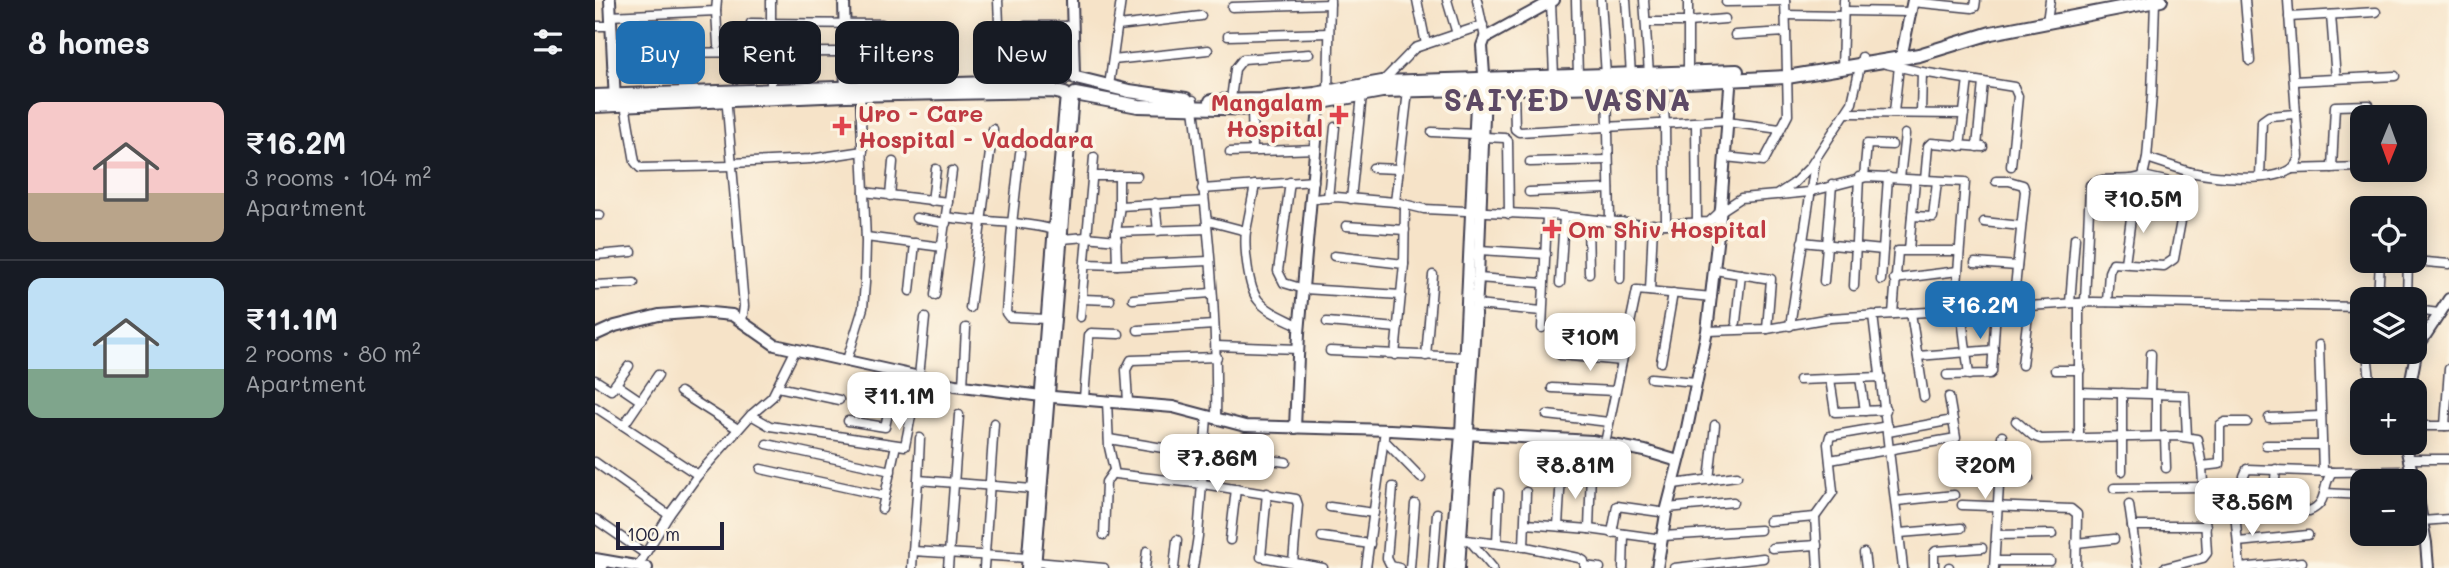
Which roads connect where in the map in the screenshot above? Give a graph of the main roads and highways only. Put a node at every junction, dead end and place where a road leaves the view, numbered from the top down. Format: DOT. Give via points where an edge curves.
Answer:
graph roads {
  1 [pos="2119,0"];
  2 [pos="2158,1"];
  3 [pos="2047,18"];
  4 [pos="1900,59"];
  5 [pos="1861,62"];
  6 [pos="1732,76"];
  7 [pos="1072,77"];
  8 [pos="1481,81"];
  9 [pos="1606,81"];
  10 [pos="973,83"];
  11 [pos="1062,84"];
  12 [pos="846,91"];
  13 [pos="726,95"];
  14 [pos="1070,95"];
  15 [pos="595,96"];
  16 [pos="1323,96"];
  17 [pos="619,101"];
  18 [pos="1194,104"];
  19 [pos="595,106"];
  1 -- 3 [label="main road"];
  2 -- 3 [label="main road"];
  3 -- 4 [label="main road"];
  4 -- 5 [label="main road"];
  4 -- 5 [label="main road"];
  5 -- 6 [label="main road"];
  6 -- 9 [label="main road" via="1662,83"];
  6 -- 9 [label="main road" via="1649,74"];
  7 -- 18 [label="main road"];
  8 -- 9 [label="main road" via="1554,77"];
  8 -- 9 [label="main road" via="1514,88"];
  8 -- 16 [label="main road"];
  8 -- 16 [label="main road" via="1382,82"];
  10 -- 12 [label="main road"];
  11 -- 14 [label="main road"];
  12 -- 13 [label="main road"];
  12 -- 13 [label="main road" via="771,89"];
  12 -- 14 [label="main road" via="860,95 1052,91"];
  13 -- 17 [label="main road"];
  14 -- 18 [label="main road" via="1138,106"];
  15 -- 17 [label="main road"];
  16 -- 18 [label="main road"];
  16 -- 18 [label="main road" via="1252,109"];
  17 -- 19 [label="main road"];
}
